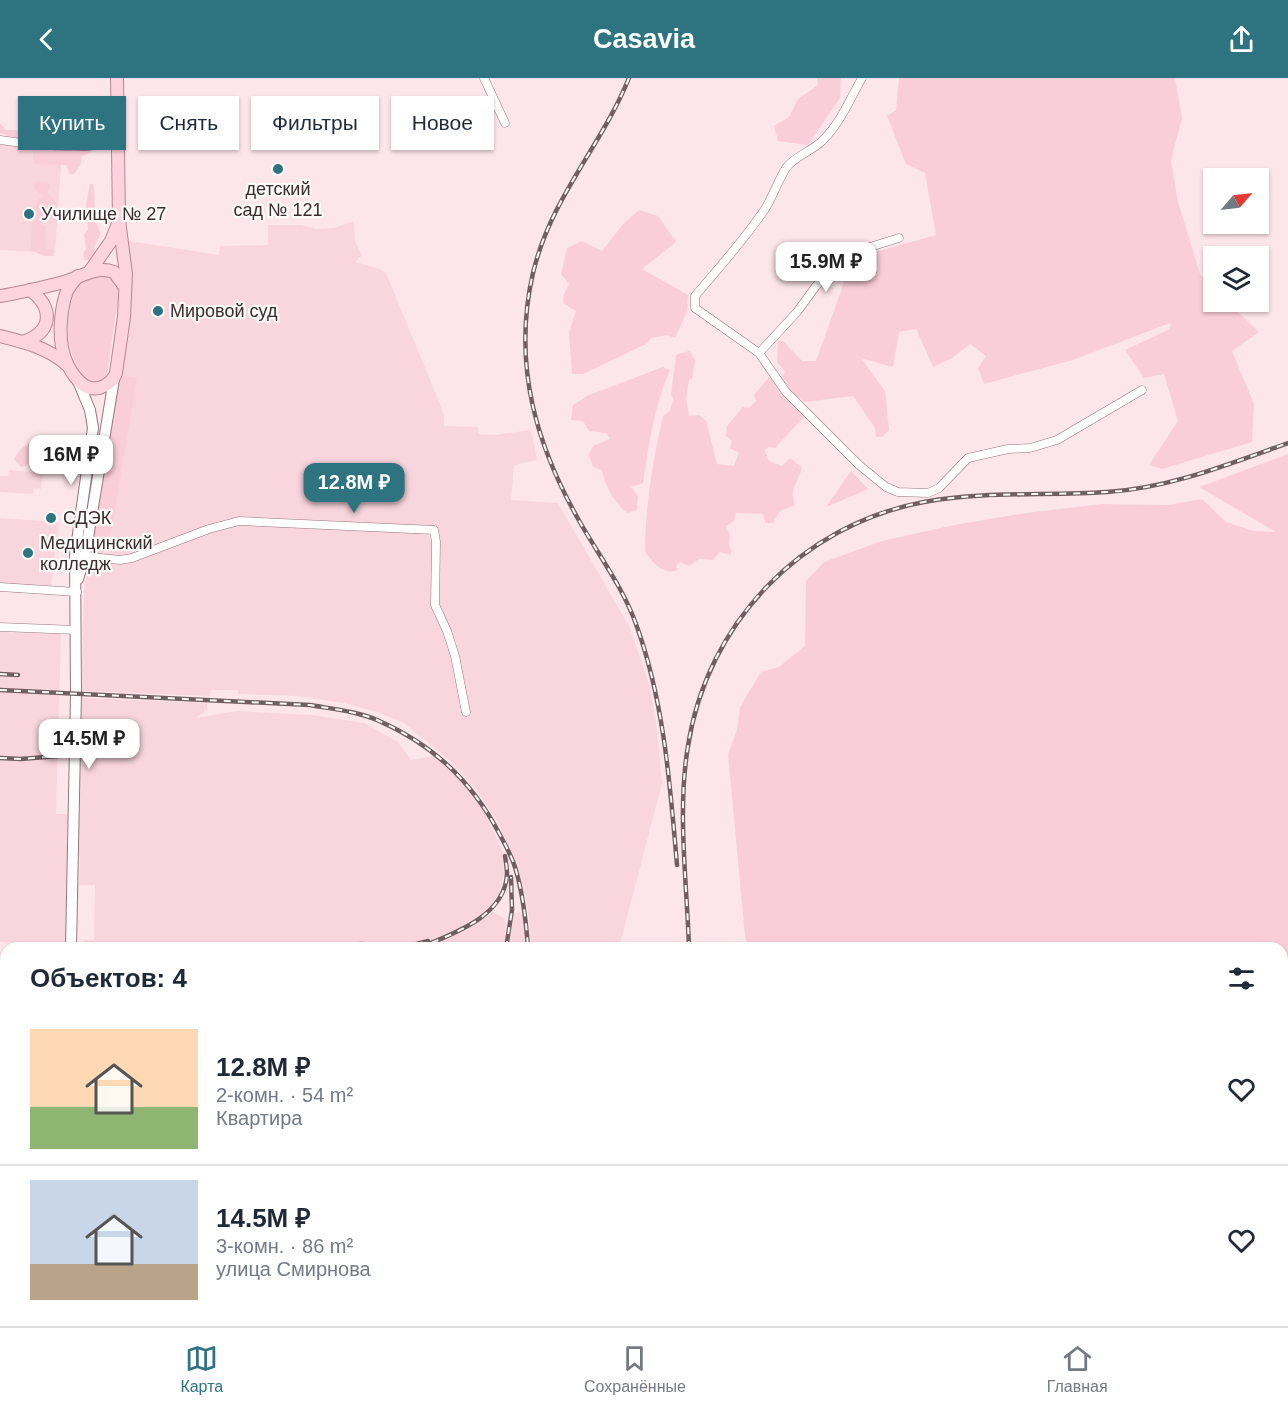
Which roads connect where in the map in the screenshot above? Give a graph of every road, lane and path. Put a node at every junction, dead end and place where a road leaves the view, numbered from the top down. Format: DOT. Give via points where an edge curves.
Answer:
graph roads {
  1 [pos="117,78"];
  2 [pos="483,78"];
  3 [pos="862,78"];
  4 [pos="117,96"];
  5 [pos="505,123"];
  6 [pos="0,140"];
  7 [pos="18,142"];
  8 [pos="118,150"];
  9 [pos="119,220"];
  10 [pos="899,238"];
  11 [pos="84,274"];
  12 [pos="126,288"];
  13 [pos="30,290"];
  14 [pos="0,296"];
  15 [pos="0,336"];
  16 [pos="23,342"];
  17 [pos="759,353"];
  18 [pos="70,368"];
  19 [pos="114,379"];
  20 [pos="78,381"];
  21 [pos="1142,390"];
  22 [pos="80,556"];
  23 [pos="0,587"];
  24 [pos="77,589"];
  25 [pos="0,627"];
  26 [pos="76,630"];
  27 [pos="466,712"];
  28 [pos="71,942"];
  1 -- 4 [label="main road"];
  2 -- 5 [label="street"];
  3 -- 17 [label="street" via="825,138 793,159 766,208 695,296 695,308"];
  6 -- 7 [label="street"];
  8 -- 9 [label="main road"];
  9 -- 11 [label="main road" via="111,241"];
  9 -- 12 [label="main road"];
  10 -- 17 [label="street" via="837,263"];
  11 -- 12 [label="main road" via="101,269 114,272"];
  11 -- 13 [label="main road"];
  11 -- 18 [label="main road" via="67,292 62,347"];
  12 -- 19 [label="main road"];
  13 -- 14 [label="main road"];
  13 -- 16 [label="main road" via="43,303 47,321 39,335"];
  15 -- 16 [label="main road"];
  16 -- 18 [label="main road" via="51,353"];
  17 -- 21 [label="street" via="786,392 860,465 886,487 910,494 939,488 968,458 1057,440"];
  18 -- 20 [label="main road"];
  19 -- 20 [label="main road" via="92,389"];
  19 -- 22 [label="main road"];
  20 -- 22 [label="main road" via="93,428"];
  22 -- 24 [label="main road"];
  22 -- 27 [label="street" via="132,558 239,521 434,530 435,605 455,656"];
  23 -- 24 [label="street"];
  24 -- 26 [label="main road"];
  25 -- 26 [label="street"];
  26 -- 28 [label="main road"];
}
